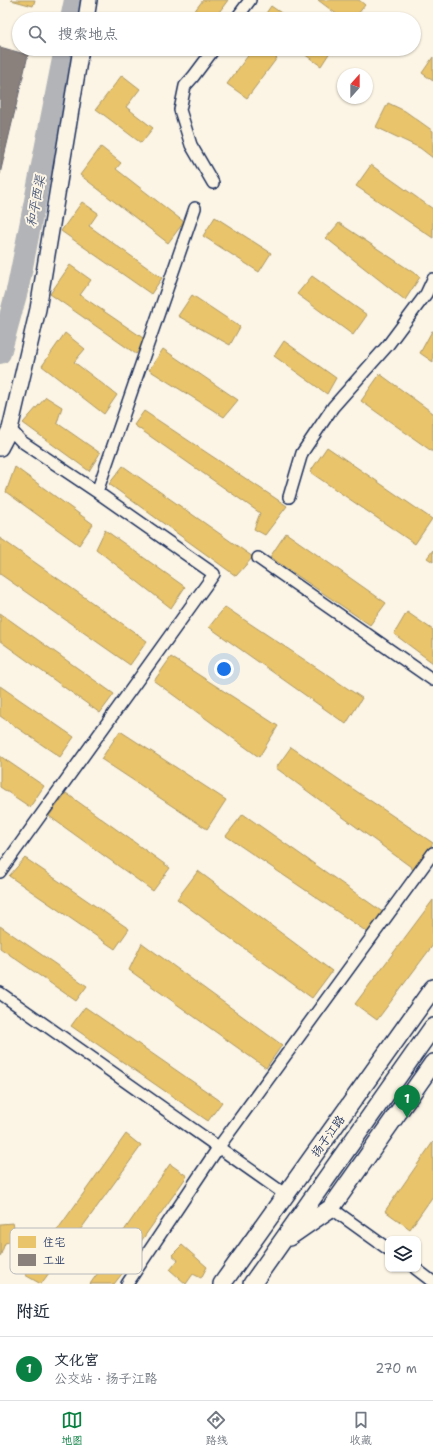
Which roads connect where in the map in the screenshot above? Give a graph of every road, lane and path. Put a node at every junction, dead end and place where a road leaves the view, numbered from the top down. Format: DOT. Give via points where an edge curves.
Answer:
graph roads {
  1 [pos="89,0"];
  2 [pos="250,0"];
  3 [pos="87,12"];
  4 [pos="241,12"];
  5 [pos="80,56"];
  6 [pos="209,56"];
  7 [pos="213,183"];
  8 [pos="195,208"];
  9 [pos="433,279"];
  10 [pos="10,429"];
  11 [pos="0,448"];
  12 [pos="97,492"];
  13 [pos="289,497"];
  14 [pos="258,558"];
  15 [pos="433,680"];
  16 [pos="433,853"];
  17 [pos="0,872"];
  18 [pos="433,988"];
  19 [pos="0,993"];
  20 [pos="433,1027"];
  21 [pos="433,1064"];
  22 [pos="218,1148"];
  23 [pos="286,1195"];
  24 [pos="331,1208"];
  25 [pos="280,1243"];
  26 [pos="385,1247"];
  27 [pos="142,1262"];
  28 [pos="420,1272"];
  29 [pos="134,1274"];
  30 [pos="433,1282"];
  31 [pos="127,1284"];
  32 [pos="222,1284"];
  33 [pos="252,1284"];
  1 -- 3 [label="street"];
  2 -- 4 [label="street"];
  5 -- 10 [label="street" via="38,309"];
  6 -- 7 [label="street" via="185,86 180,110 191,145"];
  8 -- 12 [label="street"];
  9 -- 13 [label="street" via="426,294 388,345 333,407 302,454"];
  10 -- 11 [label="street"];
  10 -- 12 [label="street" via="21,441"];
  12 -- 17 [label="street" via="214,574"];
  14 -- 15 [label="street"];
  16 -- 22 [label="street"];
  18 -- 23 [label="main road, 扬子江路"];
  19 -- 22 [label="street"];
  20 -- 25 [label="main road, 扬子江路"];
  21 -- 24 [label="main road"];
  22 -- 23 [label="street"];
  22 -- 27 [label="street"];
  23 -- 32 [label="main road, 扬子江路"];
  24 -- 25 [label="main road"];
  24 -- 26 [label="street"];
  25 -- 33 [label="main road, 扬子江路"];
  28 -- 30 [label="street"];
  29 -- 31 [label="street"];
}
